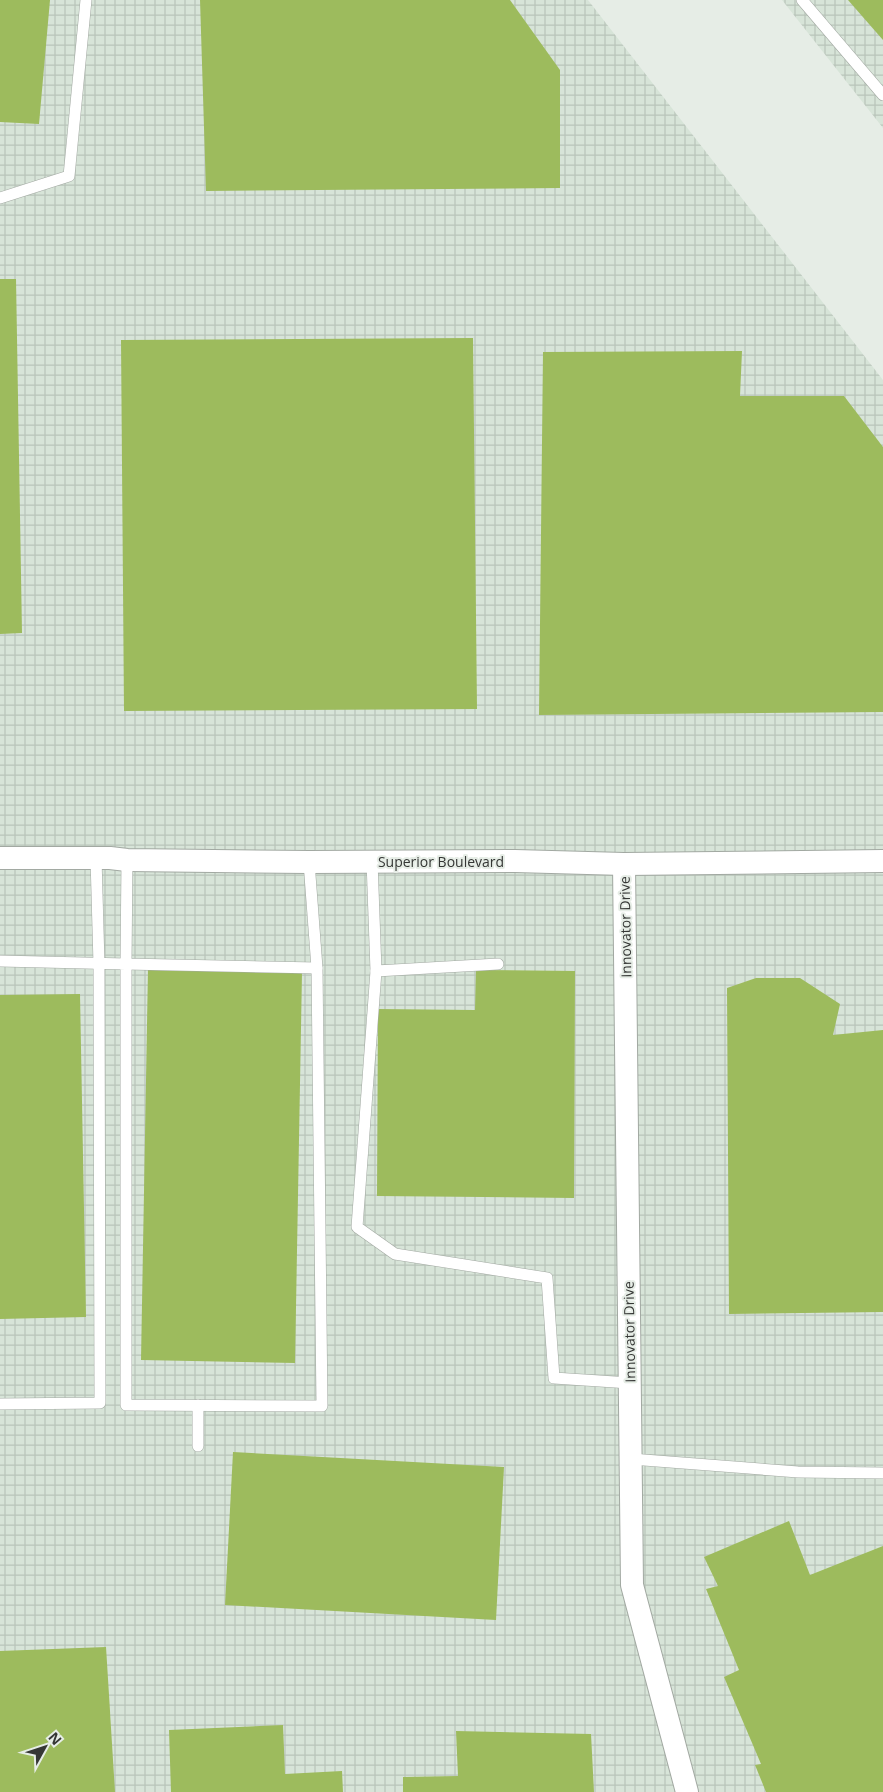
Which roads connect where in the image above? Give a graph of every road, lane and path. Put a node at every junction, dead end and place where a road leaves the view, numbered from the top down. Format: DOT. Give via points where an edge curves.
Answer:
graph roads {
  1 [pos="86,0"];
  2 [pos="802,0"];
  3 [pos="883,95"];
  4 [pos="0,198"];
  5 [pos="0,858"];
  6 [pos="96,858"];
  7 [pos="127,860"];
  8 [pos="372,861"];
  9 [pos="883,861"];
  10 [pos="309,862"];
  11 [pos="624,864"];
  12 [pos="0,961"];
  13 [pos="99,964"];
  14 [pos="126,964"];
  15 [pos="498,964"];
  16 [pos="317,968"];
  17 [pos="376,971"];
  18 [pos="630,1383"];
  19 [pos="0,1404"];
  20 [pos="198,1405"];
  21 [pos="198,1446"];
  22 [pos="631,1459"];
  23 [pos="883,1473"];
  24 [pos="687,1792"];
  1 -- 4 [label="lane" via="69,176"];
  2 -- 3 [label="lane"];
  5 -- 6 [label="street, Superior Boulevard"];
  6 -- 7 [label="street, Superior Boulevard"];
  6 -- 13 [label="lane"];
  7 -- 10 [label="street, Superior Boulevard"];
  7 -- 14 [label="lane"];
  8 -- 10 [label="street, Superior Boulevard"];
  8 -- 11 [label="street, Superior Boulevard"];
  8 -- 17 [label="lane"];
  9 -- 11 [label="street, Superior Boulevard"];
  10 -- 16 [label="lane"];
  11 -- 18 [label="street, Innovator Drive"];
  12 -- 13 [label="lane"];
  13 -- 14 [label="lane"];
  13 -- 19 [label="lane" via="100,1403"];
  14 -- 16 [label="lane"];
  14 -- 20 [label="lane" via="126,1405"];
  15 -- 17 [label="lane"];
  16 -- 20 [label="lane" via="322,1406"];
  17 -- 18 [label="lane" via="357,1227 395,1254 547,1278 554,1378"];
  18 -- 22 [label="street, Innovator Drive"];
  20 -- 21 [label="lane"];
  22 -- 23 [label="lane" via="798,1472"];
  22 -- 24 [label="street, Innovator Drive" via="632,1585"];
}
